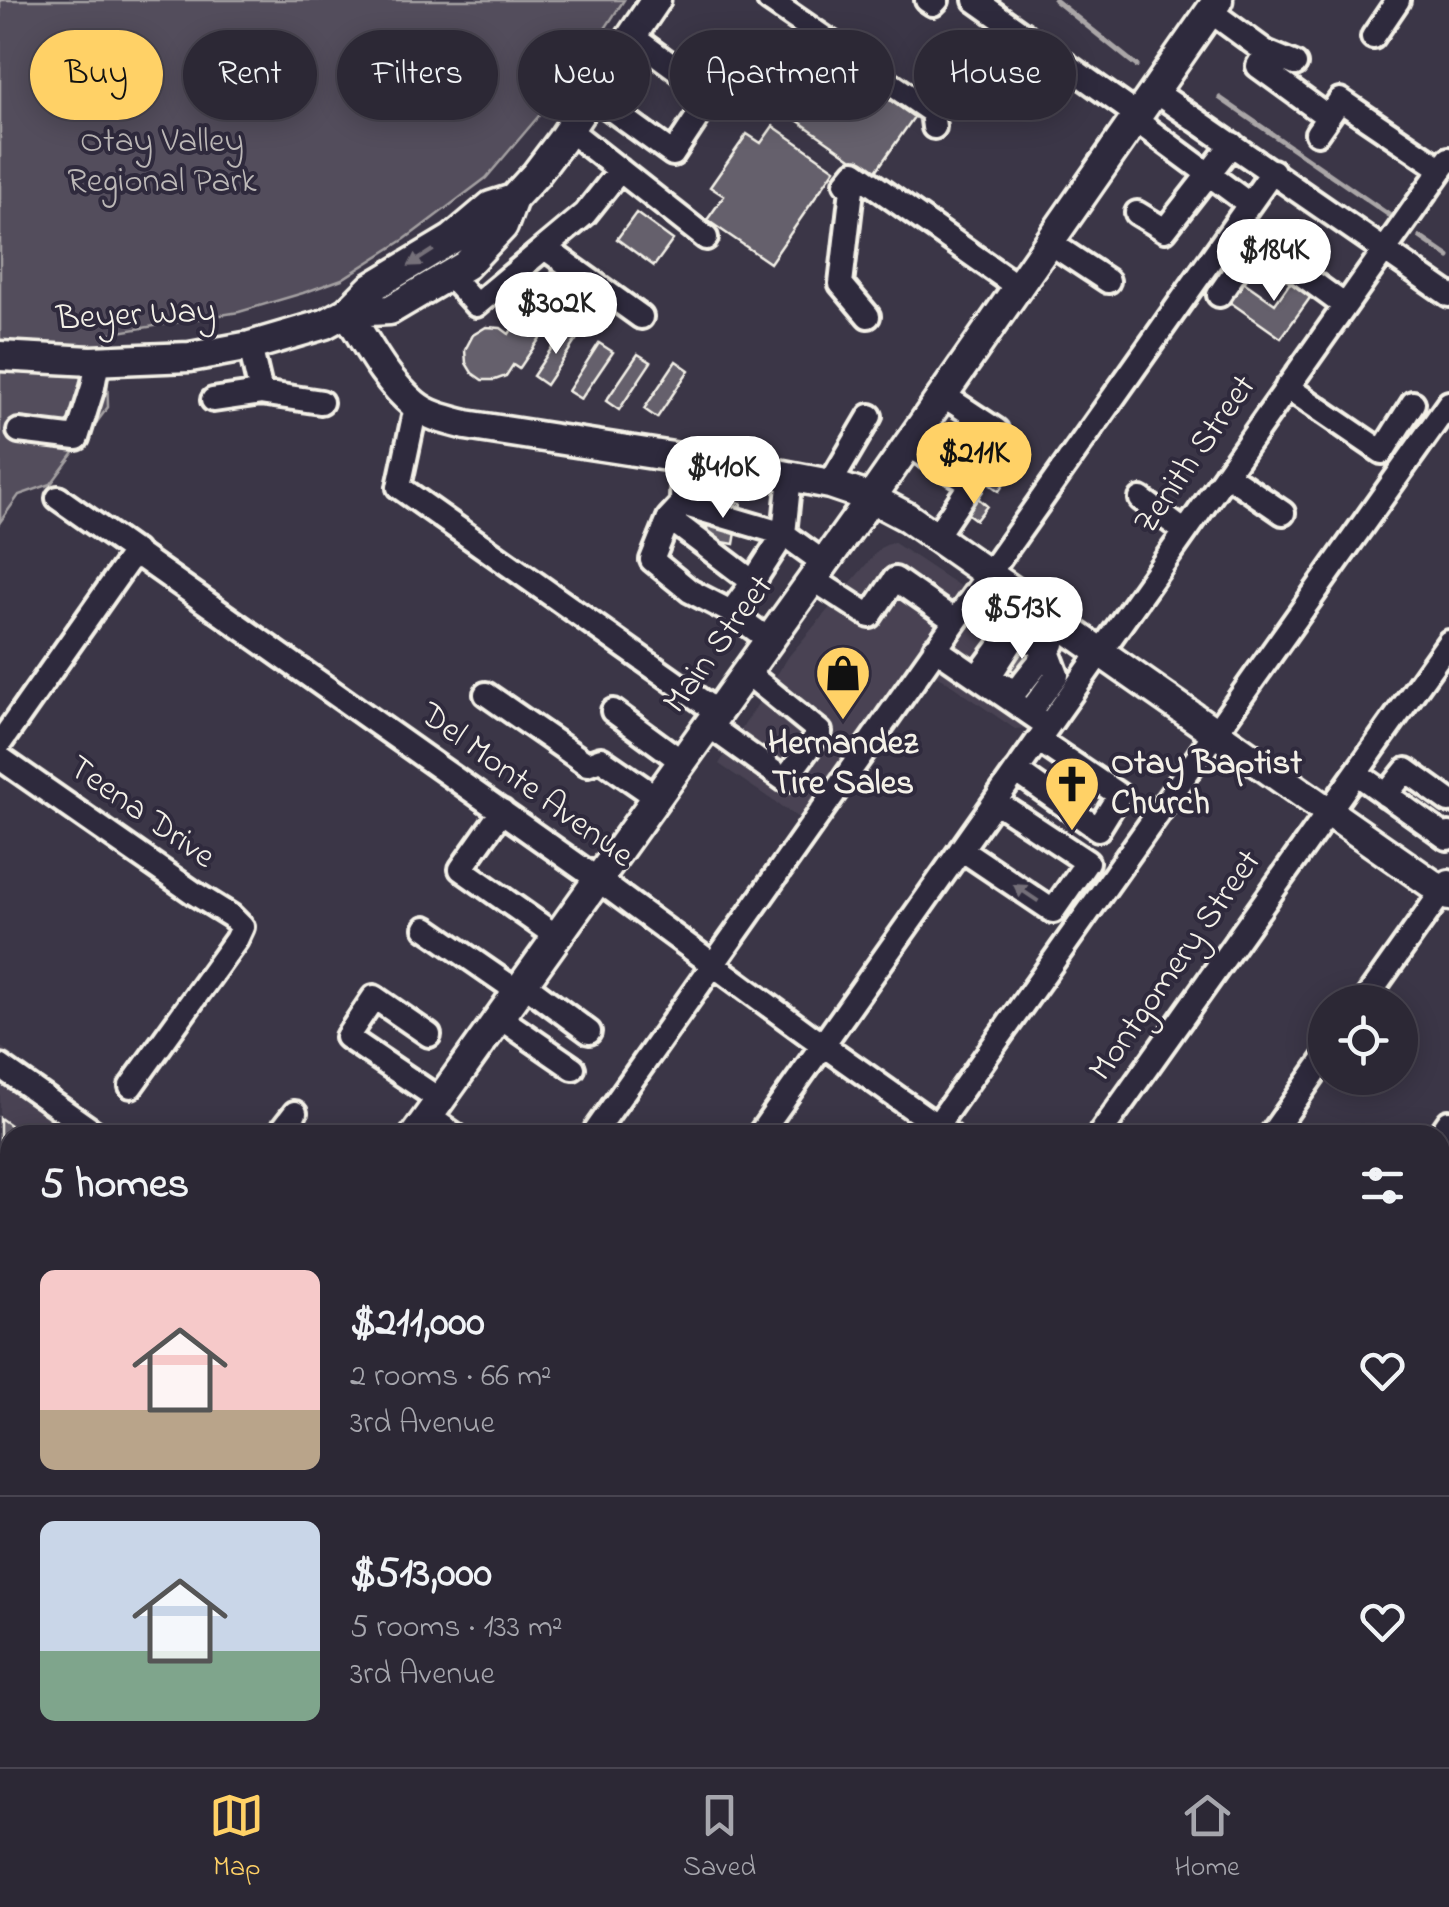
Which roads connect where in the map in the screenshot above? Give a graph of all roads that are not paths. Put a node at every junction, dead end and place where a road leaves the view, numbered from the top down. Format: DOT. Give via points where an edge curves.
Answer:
graph roads {
  1 [pos="656,0"];
  2 [pos="769,0"];
  3 [pos="927,0"];
  4 [pos="937,0"];
  5 [pos="975,0"];
  6 [pos="1398,0"];
  7 [pos="1214,6"];
  8 [pos="637,30"];
  9 [pos="1373,37"];
  10 [pos="650,49"];
  11 [pos="1266,52"];
  12 [pos="1295,64"];
  13 [pos="1154,91"];
  14 [pos="1135,117"];
  15 [pos="576,120"];
  16 [pos="627,120"];
  17 [pos="934,127"];
  18 [pos="569,130"];
  19 [pos="1232,144"];
  20 [pos="1445,164"];
  21 [pos="620,170"];
  22 [pos="1273,171"];
  23 [pos="1210,175"];
  24 [pos="512,199"];
  25 [pos="1250,204"];
  26 [pos="1137,213"];
  27 [pos="706,238"];
  28 [pos="1049,242"];
  29 [pos="545,248"];
  30 [pos="1384,250"];
  31 [pos="449,275"];
  32 [pos="1108,281"];
  33 [pos="1018,287"];
  34 [pos="1219,295"];
  35 [pos="1449,295"];
  36 [pos="1345,306"];
  37 [pos="347,312"];
  38 [pos="868,316"];
  39 [pos="641,317"];
  40 [pos="250,346"];
  41 [pos="0,356"];
  42 [pos="98,361"];
  43 [pos="1287,387"];
  44 [pos="260,393"];
  45 [pos="943,395"];
  46 [pos="212,400"];
  47 [pos="321,402"];
  48 [pos="1413,403"];
  49 [pos="1449,403"];
  50 [pos="416,406"];
  51 [pos="870,416"];
  52 [pos="996,430"];
  53 [pos="20,431"];
  54 [pos="908,445"];
  55 [pos="683,458"];
  56 [pos="1226,474"];
  57 [pos="790,476"];
  58 [pos="830,484"];
  59 [pos="58,498"];
  60 [pos="871,498"];
  61 [pos="1140,498"];
  62 [pos="676,511"];
  63 [pos="1283,514"];
  64 [pos="1185,532"];
  65 [pos="784,534"];
  66 [pos="936,536"];
  67 [pos="135,551"];
  68 [pos="819,571"];
  69 [pos="989,572"];
  70 [pos="753,582"];
  71 [pos="1036,605"];
  72 [pos="730,612"];
  73 [pos="954,621"];
  74 [pos="1066,626"];
  75 [pos="1018,633"];
  76 [pos="769,640"];
  77 [pos="1449,642"];
  78 [pos="935,648"];
  79 [pos="1048,651"];
  80 [pos="1101,651"];
  81 [pos="746,672"];
  82 [pos="977,677"];
  83 [pos="486,694"];
  84 [pos="613,711"];
  85 [pos="712,718"];
  86 [pos="1039,726"];
  87 [pos="1215,731"];
  88 [pos="1382,737"];
  89 [pos="0,743"];
  90 [pos="0,758"];
  91 [pos="681,761"];
  92 [pos="1406,770"];
  93 [pos="1016,771"];
  94 [pos="1356,774"];
  95 [pos="1386,795"];
  96 [pos="656,797"];
  97 [pos="995,801"];
  98 [pos="1449,801"];
  99 [pos="502,811"];
  100 [pos="1329,812"];
  101 [pos="1098,828"];
  102 [pos="1449,834"];
  103 [pos="961,849"];
  104 [pos="1079,856"];
  105 [pos="597,878"];
  106 [pos="1447,890"];
  107 [pos="426,928"];
  108 [pos="556,936"];
  109 [pos="714,966"];
  110 [pos="1377,985"];
  111 [pos="520,987"];
  112 [pos="499,1016"];
  113 [pos="589,1032"];
  114 [pos="429,1034"];
  115 [pos="823,1046"];
  116 [pos="0,1066"];
  117 [pos="573,1068"];
  118 [pos="1308,1082"];
  119 [pos="131,1086"];
  120 [pos="295,1112"];
  121 [pos="428,1117"];
  122 [pos="84,1125"];
  123 [pos="285,1125"];
  124 [pos="600,1125"];
  125 [pos="767,1125"];
  126 [pos="930,1125"];
  127 [pos="944,1125"];
  128 [pos="1106,1125"];
  129 [pos="1278,1125"];
  1 -- 8 [label="main road"];
  2 -- 17 [label="street" via="932,112"];
  3 -- 4 [label="street"];
  5 -- 14 [label="street"];
  6 -- 9 [label="street"];
  7 -- 11 [label="street"];
  7 -- 13 [label="main road, Main Street"];
  10 -- 16 [label="street" via="712,95 674,154"];
  11 -- 12 [label="street"];
  11 -- 20 [label="street" via="1258,66 1322,125 1340,100"];
  13 -- 14 [label="main road, Main Street"];
  13 -- 19 [label="street"];
  14 -- 23 [label="street"];
  14 -- 28 [label="main road, Main Street"];
  15 -- 18 [label="main road"];
  18 -- 21 [label="street"];
  18 -- 24 [label="main road"];
  19 -- 22 [label="street"];
  19 -- 23 [label="street"];
  20 -- 30 [label="street, Zenith Street"];
  21 -- 27 [label="street"];
  21 -- 29 [label="street" via="585,214"];
  22 -- 25 [label="street"];
  22 -- 30 [label="street"];
  23 -- 25 [label="street"];
  23 -- 26 [label="street" via="1165,230"];
  24 -- 31 [label="main road" via="503,226"];
  24 -- 37 [label="main road, one-way" via="372,288"];
  25 -- 69 [label="street"];
  28 -- 32 [label="street"];
  28 -- 33 [label="main road, Main Street"];
  29 -- 31 [label="street" via="476,305"];
  29 -- 39 [label="street"];
  30 -- 35 [label="street"];
  30 -- 36 [label="street, Zenith Street"];
  31 -- 37 [label="main road" via="390,310"];
  33 -- 38 [label="street" via="855,172 846,183 852,189 841,284"];
  33 -- 45 [label="main road, Main Street"];
  34 -- 36 [label="street" via="1256,241"];
  36 -- 43 [label="street, Zenith Street"];
  37 -- 40 [label="main road, Beyer Way"];
  37 -- 50 [label="main road" via="394,385"];
  40 -- 42 [label="main road, Beyer Way" via="190,357"];
  40 -- 44 [label="street"];
  41 -- 42 [label="main road, Beyer Way"];
  42 -- 53 [label="street" via="77,438"];
  43 -- 48 [label="street" via="1382,452"];
  43 -- 56 [label="street, Zenith Street"];
  44 -- 46 [label="street"];
  44 -- 47 [label="street"];
  45 -- 52 [label="street"];
  45 -- 54 [label="main road, Main Street"];
  49 -- 87 [label="street"];
  50 -- 55 [label="main road" via="466,424"];
  50 -- 85 [label="street" via="399,487"];
  51 -- 58 [label="street"];
  54 -- 60 [label="main road, Main Street"];
  54 -- 66 [label="street" via="971,484"];
  55 -- 57 [label="main road"];
  55 -- 62 [label="street"];
  56 -- 63 [label="street"];
  56 -- 64 [label="street, Zenith Street"];
  57 -- 58 [label="main road"];
  57 -- 65 [label="street"];
  58 -- 60 [label="main road"];
  59 -- 67 [label="street, Del Monte Avenue"];
  60 -- 66 [label="main road"];
  60 -- 68 [label="main road, Main Street"];
  61 -- 64 [label="street"];
  62 -- 65 [label="street"];
  62 -- 70 [label="street"];
  62 -- 72 [label="street" via="652,560"];
  64 -- 80 [label="street, Zenith Street"];
  65 -- 68 [label="street"];
  65 -- 70 [label="street"];
  66 -- 69 [label="main road"];
  67 -- 89 [label="street"];
  67 -- 99 [label="street, Del Monte Avenue"];
  68 -- 73 [label="street" via="870,616 895,579"];
  68 -- 76 [label="main road, Main Street"];
  69 -- 71 [label="main road"];
  69 -- 73 [label="street"];
  70 -- 72 [label="street"];
  71 -- 74 [label="main road"];
  71 -- 75 [label="street"];
  72 -- 76 [label="street"];
  73 -- 78 [label="street"];
  74 -- 79 [label="street"];
  74 -- 80 [label="main road"];
  75 -- 79 [label="street"];
  75 -- 79 [label="street" via="989,677 1015,692"];
  75 -- 82 [label="street" via="1012,630"];
  76 -- 81 [label="main road, Main Street"];
  77 -- 88 [label="street, Montgomery Street"];
  78 -- 82 [label="street"];
  78 -- 109 [label="street"];
  79 -- 86 [label="street" via="1057,675"];
  80 -- 86 [label="street, Zenith Street"];
  80 -- 87 [label="main road"];
  81 -- 85 [label="main road, Main Street"];
  81 -- 85 [label="street" via="820,732 785,780"];
  82 -- 86 [label="street"];
  83 -- 96 [label="street" via="587,764 601,759"];
  84 -- 91 [label="street"];
  85 -- 91 [label="main road, Main Street"];
  86 -- 93 [label="street, Zenith Street"];
  86 -- 101 [label="street" via="1120,795"];
  87 -- 100 [label="main road"];
  87 -- 127 [label="street"];
  88 -- 92 [label="street" via="1408,760"];
  88 -- 94 [label="street, Montgomery Street"];
  90 -- 119 [label="street, Teena Drive" via="242,927"];
  91 -- 96 [label="main road, Main Street"];
  92 -- 95 [label="street"];
  92 -- 98 [label="street"];
  93 -- 97 [label="street, Zenith Street"];
  93 -- 101 [label="street"];
  94 -- 95 [label="street"];
  94 -- 100 [label="street, Montgomery Street"];
  95 -- 102 [label="street"];
  96 -- 105 [label="main road, Main Street"];
  97 -- 103 [label="street, Zenith Street"];
  97 -- 104 [label="street"];
  99 -- 105 [label="street, Del Monte Avenue"];
  99 -- 108 [label="street" via="460,869"];
  100 -- 106 [label="main road"];
  100 -- 128 [label="street, Montgomery Street"];
  101 -- 104 [label="street"];
  104 -- 103 [label="street, one-way" via="1087,862 1053,911"];
  103 -- 115 [label="street, Zenith Street"];
  105 -- 108 [label="main road, Main Street"];
  105 -- 109 [label="street, Del Monte Avenue"];
  106 -- 110 [label="street"];
  107 -- 111 [label="street"];
  108 -- 111 [label="main road, Main Street"];
  109 -- 115 [label="street, Del Monte Avenue"];
  109 -- 124 [label="street"];
  111 -- 112 [label="main road, Main Street"];
  111 -- 113 [label="street"];
  112 -- 117 [label="street"];
  112 -- 121 [label="main road, Main Street"];
  114 -- 121 [label="street" via="374,997 347,1037"];
  115 -- 125 [label="street, Zenith Street"];
  115 -- 126 [label="street, Del Monte Avenue"];
  116 -- 122 [label="street"];
  118 -- 129 [label="street"];
  120 -- 123 [label="street"];
}
